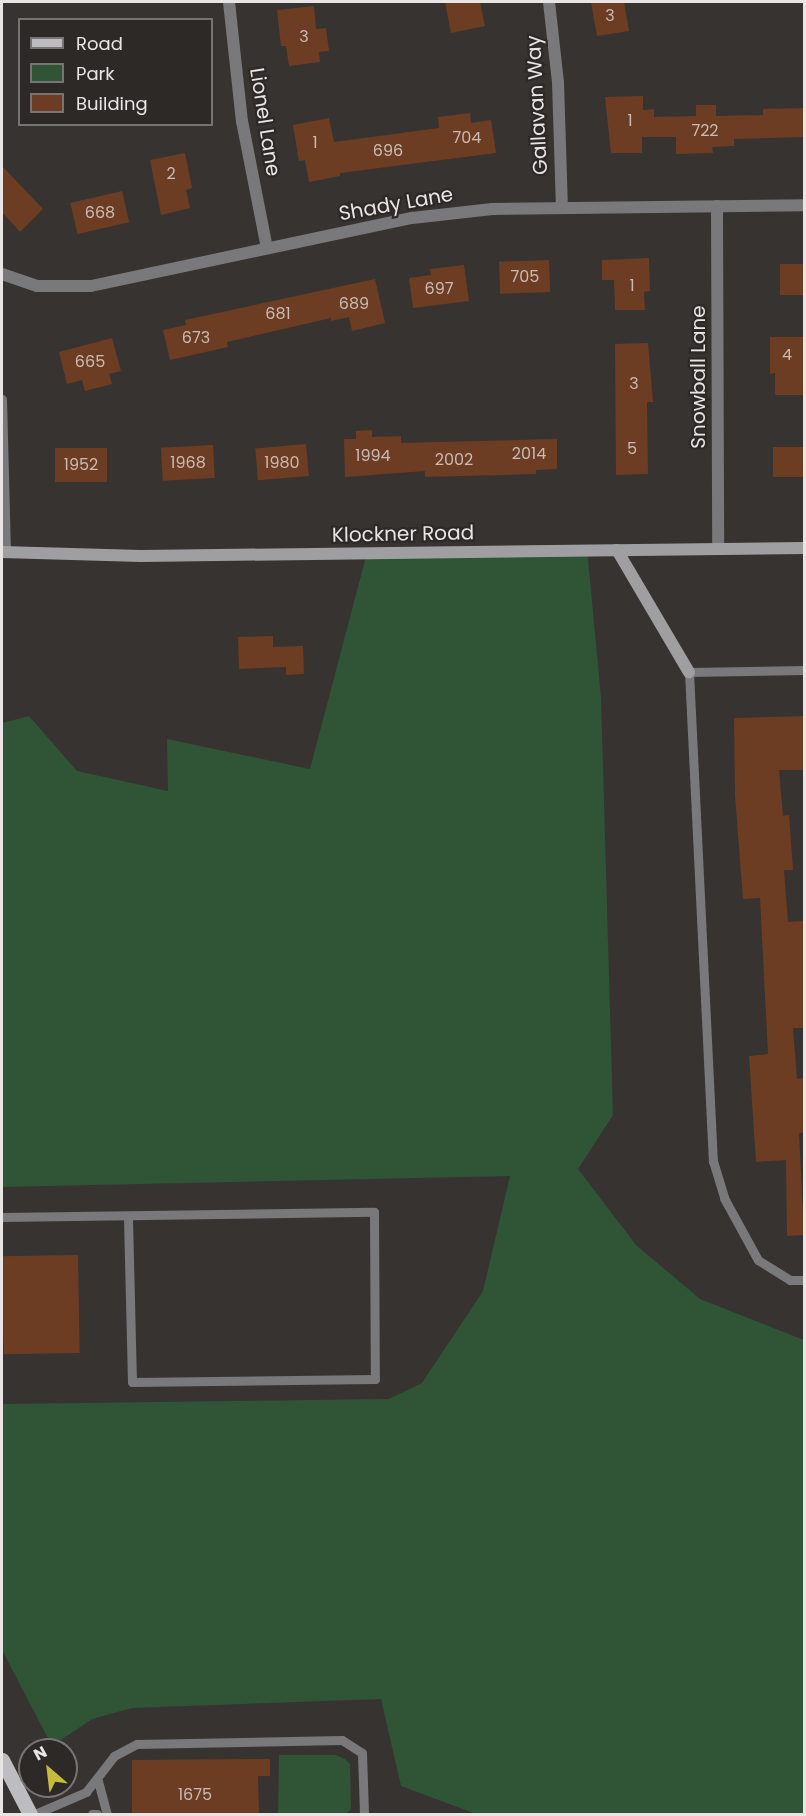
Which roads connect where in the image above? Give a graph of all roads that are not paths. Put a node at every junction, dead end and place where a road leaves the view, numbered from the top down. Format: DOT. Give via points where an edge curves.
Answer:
graph roads {
  1 [pos="229,2"];
  2 [pos="549,2"];
  3 [pos="804,205"];
  4 [pos="717,206"];
  5 [pos="562,207"];
  6 [pos="267,248"];
  7 [pos="2,274"];
  8 [pos="2,399"];
  9 [pos="804,548"];
  10 [pos="718,549"];
  11 [pos="617,550"];
  12 [pos="4,552"];
  13 [pos="804,670"];
  14 [pos="689,672"];
  15 [pos="128,1216"];
  16 [pos="2,1217"];
  17 [pos="804,1280"];
  18 [pos="4,1768"];
  19 [pos="98,1781"];
  20 [pos="30,1815"];
  21 [pos="35,1815"];
  22 [pos="92,1815"];
  23 [pos="97,1815"];
  24 [pos="107,1815"];
  25 [pos="363,1815"];
  1 -- 6 [label="street, Lionel Lane" via="242,121"];
  2 -- 5 [label="street, Gallavan Way" via="558,82"];
  3 -- 4 [label="street, Shady Lane"];
  4 -- 5 [label="street, Shady Lane"];
  4 -- 10 [label="street, Snowball Lane"];
  5 -- 6 [label="street, Shady Lane" via="492,209 412,218"];
  6 -- 7 [label="street, Shady Lane" via="91,286 37,286"];
  8 -- 12 [label="lane"];
  9 -- 10 [label="main road, Klockner Road"];
  10 -- 11 [label="main road, Klockner Road"];
  11 -- 12 [label="main road, Klockner Road" via="141,556"];
  11 -- 14 [label="main road"];
  13 -- 14 [label="lane"];
  14 -- 17 [label="lane" via="713,1161 724,1198 758,1260 790,1280"];
  15 -- 15 [label="lane" via="374,1212 375,1378 132,1382"];
  15 -- 16 [label="lane"];
  18 -- 20 [label="main road"];
  19 -- 21 [label="lane" via="72,1800"];
  19 -- 24 [label="lane"];
  19 -- 25 [label="lane" via="114,1756 137,1743 342,1740 362,1753"];
  22 -- 23 [label="lane"];
}
